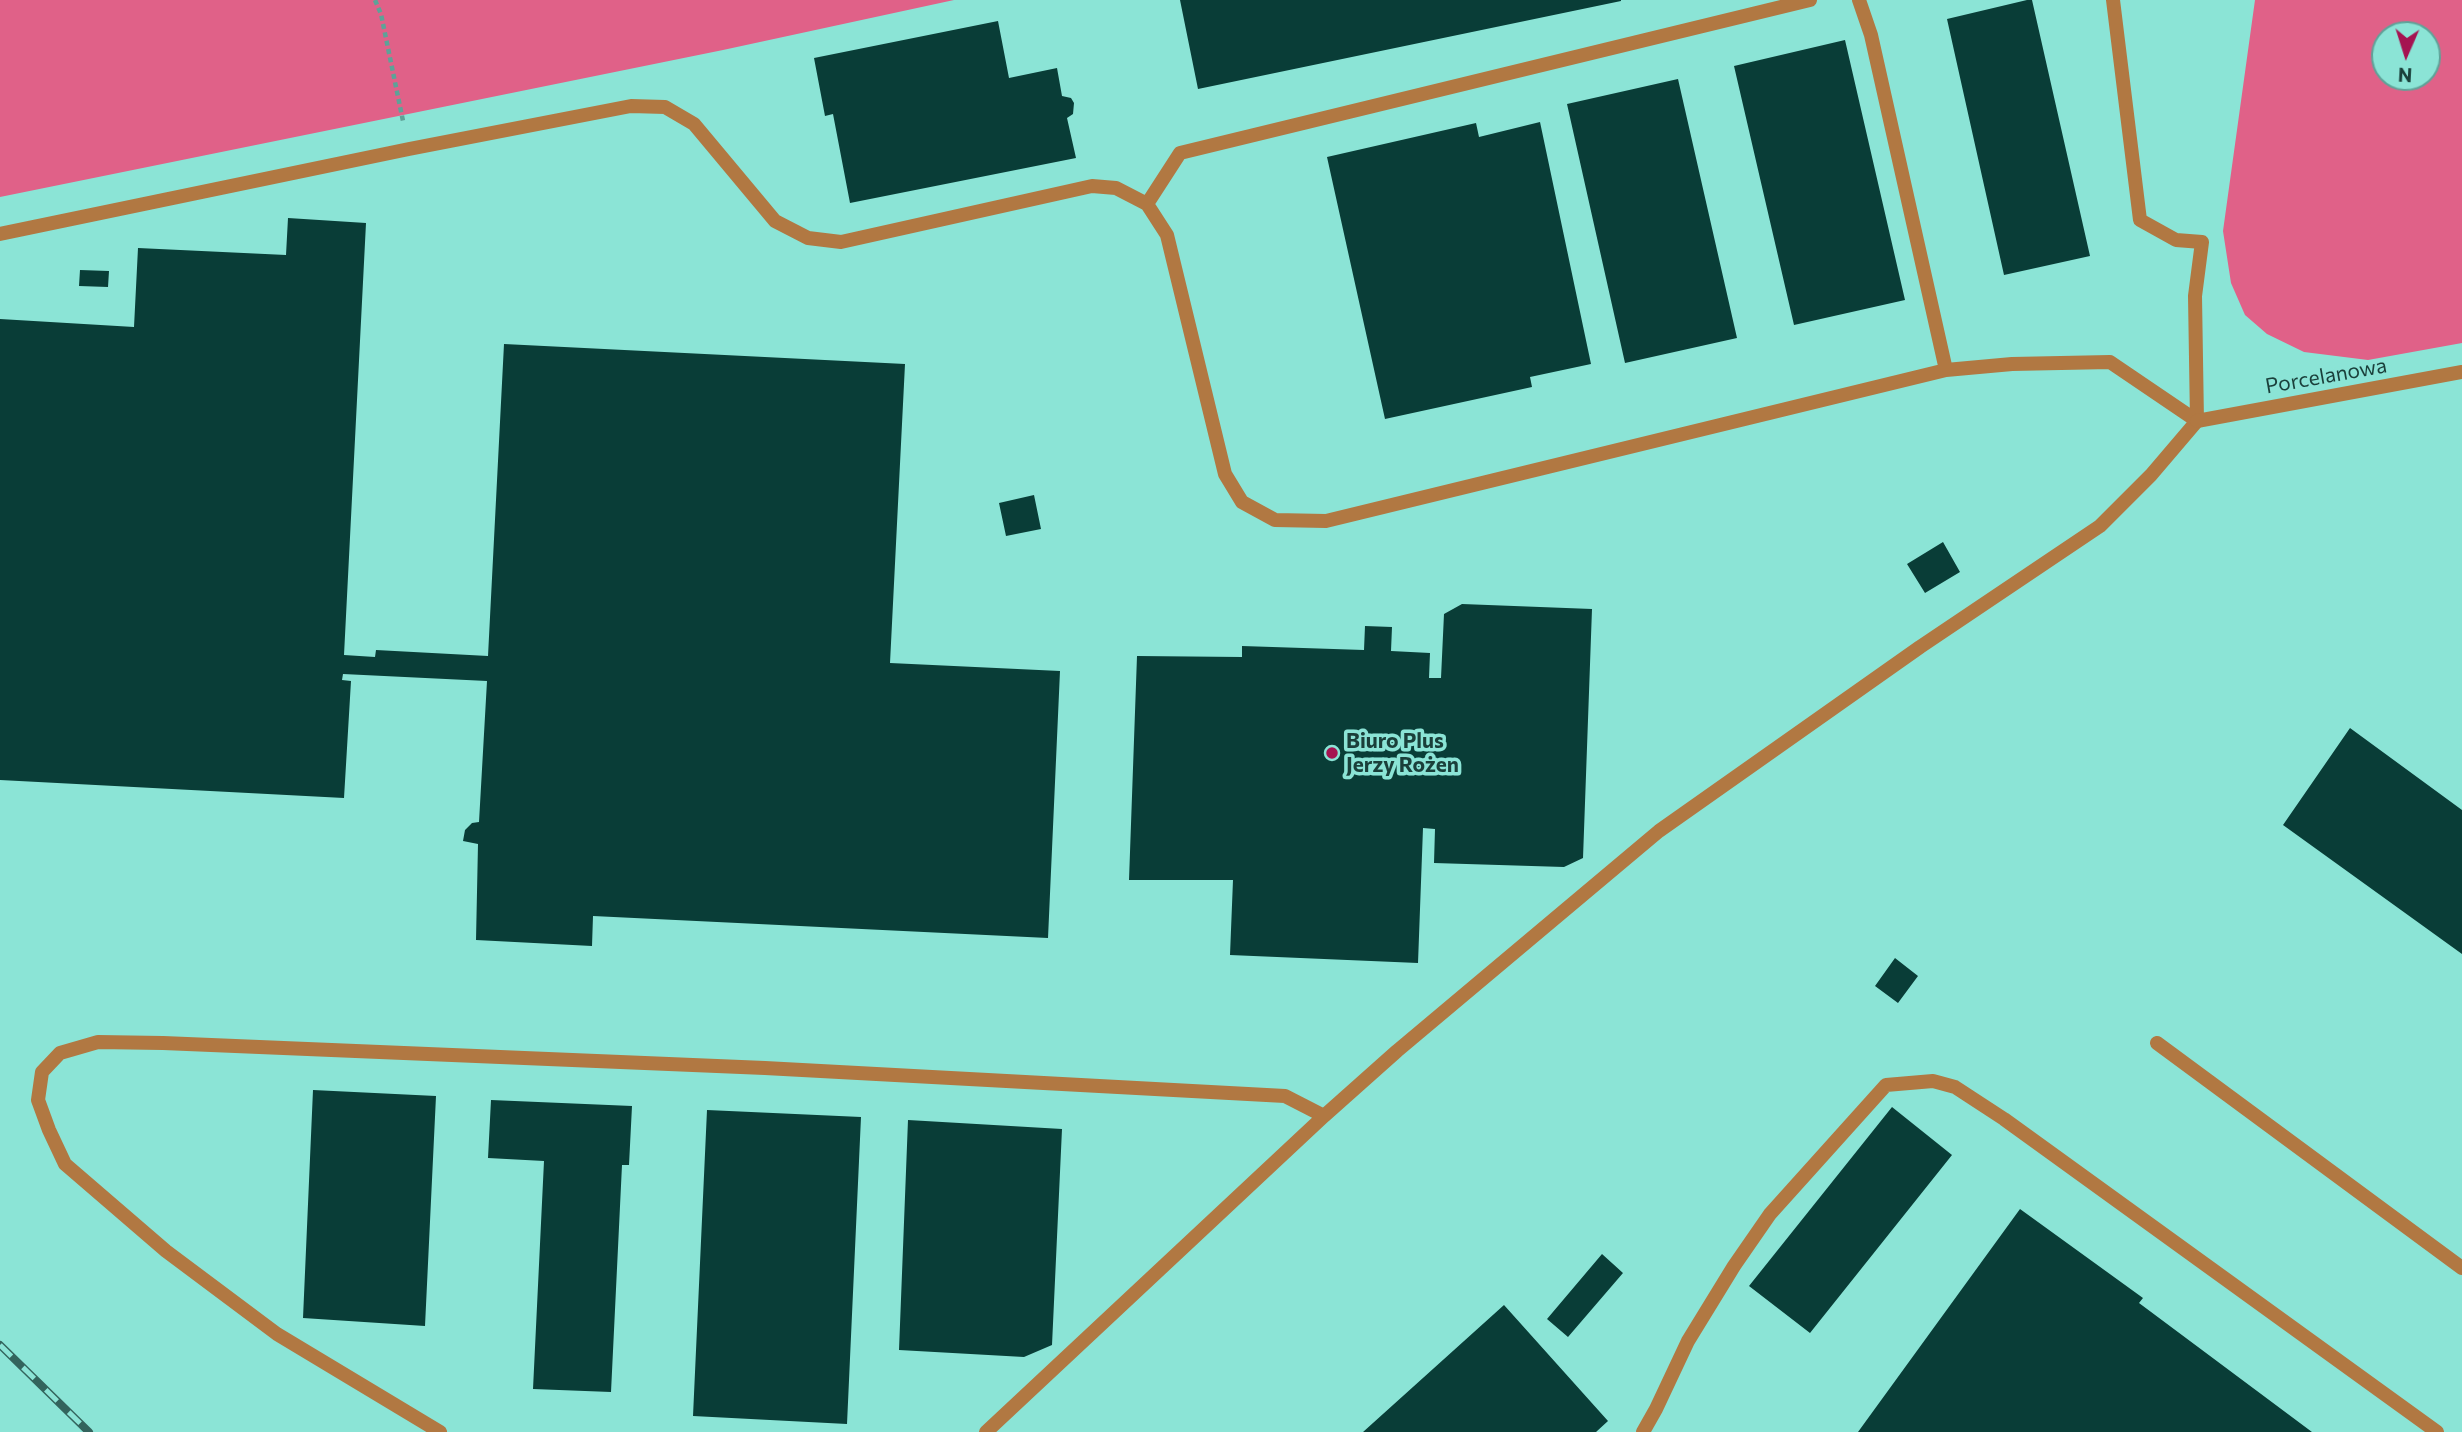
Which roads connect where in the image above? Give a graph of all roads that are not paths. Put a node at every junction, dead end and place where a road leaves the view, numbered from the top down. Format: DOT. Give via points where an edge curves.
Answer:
graph roads {
  1 [pos="1810,0"];
  2 [pos="1859,0"];
  3 [pos="2113,0"];
  4 [pos="1147,204"];
  5 [pos="0,234"];
  6 [pos="1946,370"];
  7 [pos="2462,372"];
  8 [pos="2197,421"];
  9 [pos="2157,1043"];
  10 [pos="1324,1116"];
  11 [pos="2462,1268"];
  12 [pos="440,1432"];
  13 [pos="986,1432"];
  14 [pos="1643,1432"];
  15 [pos="2437,1432"];
  1 -- 4 [label="street" via="1180,153"];
  2 -- 6 [label="street" via="1871,35"];
  3 -- 8 [label="street" via="2140,220 2176,240 2202,242 2195,296"];
  4 -- 5 [label="street" via="1116,188 1092,186 841,243 808,238 775,221 694,124 665,107 631,106"];
  4 -- 6 [label="street" via="1167,235 1225,474 1242,502 1275,520 1326,521"];
  6 -- 8 [label="street" via="2110,362"];
  7 -- 8 [label="street, Porcelanowa"];
  8 -- 10 [label="street" via="2100,526 1659,831"];
  9 -- 11 [label="street"];
  10 -- 12 [label="street" via="1286,1096 751,1067 163,1043 98,1042 60,1053 42,1072 38,1100 65,1164 166,1251 277,1334"];
  10 -- 13 [label="street"];
  14 -- 15 [label="street" via="1688,1341 1770,1214 1886,1085 1933,1081 1955,1087 2004,1119"];
}
